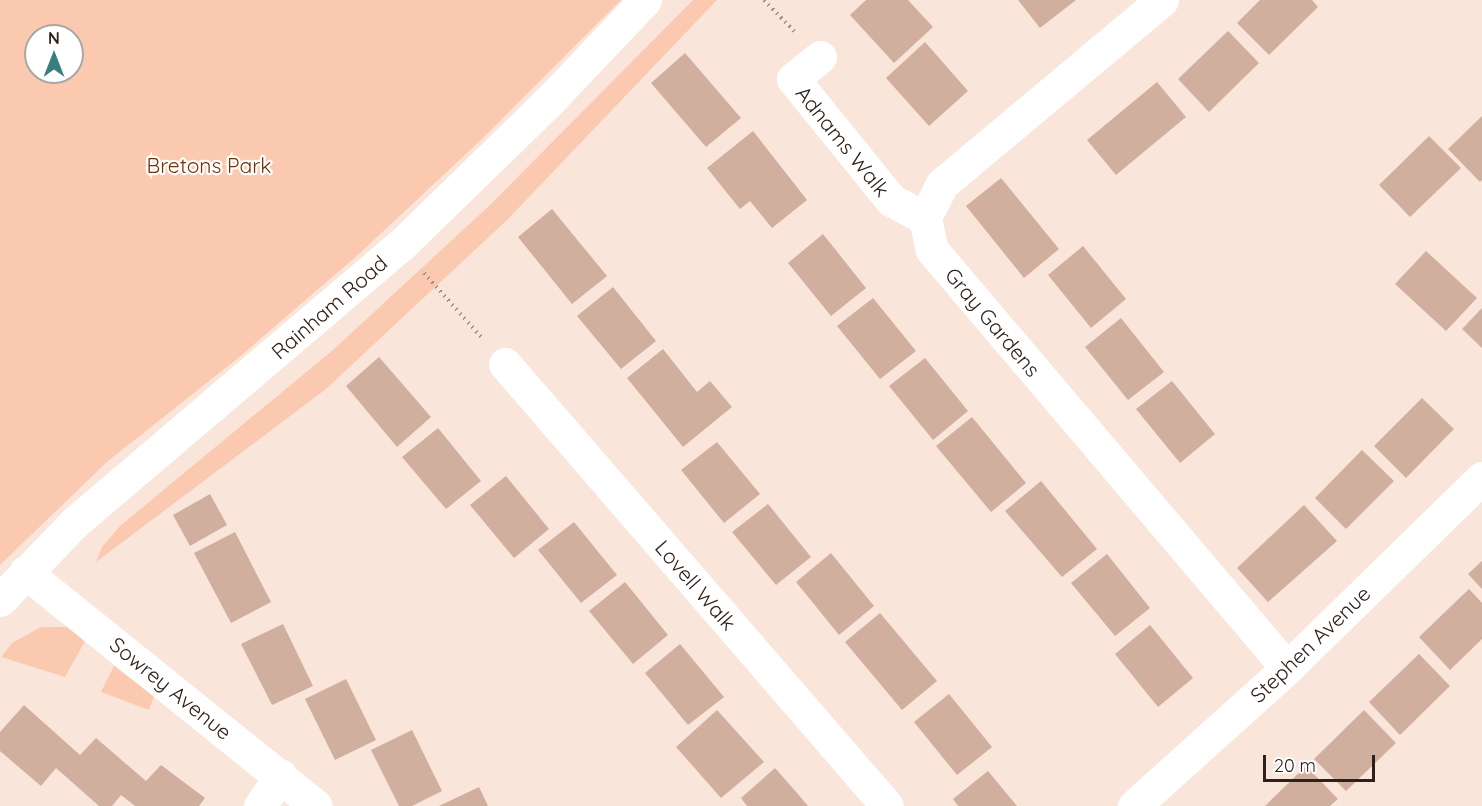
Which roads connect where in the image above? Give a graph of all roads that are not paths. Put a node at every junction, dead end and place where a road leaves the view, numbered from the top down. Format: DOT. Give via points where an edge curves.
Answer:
graph roads {
  1 [pos="645,0"];
  2 [pos="1162,0"];
  3 [pos="820,57"];
  4 [pos="925,218"];
  5 [pos="505,364"];
  6 [pos="1482,478"];
  7 [pos="25,572"];
  8 [pos="0,600"];
  9 [pos="1287,668"];
  10 [pos="281,775"];
  11 [pos="260,806"];
  12 [pos="316,806"];
  13 [pos="887,806"];
  14 [pos="1134,806"];
  1 -- 7 [label="street, Rainham Road" via="552,98 400,246 74,522"];
  2 -- 4 [label="street" via="942,184"];
  3 -- 4 [label="street, Adnams Walk" via="793,79 891,200"];
  4 -- 9 [label="street, Gray Gardens" via="932,250"];
  5 -- 13 [label="street, Lovell Walk"];
  6 -- 9 [label="street, Stephen Avenue"];
  7 -- 8 [label="street, Rainham Road"];
  7 -- 10 [label="street, Sowrey Avenue"];
  9 -- 14 [label="street, Stephen Avenue"];
  10 -- 11 [label="street"];
  10 -- 12 [label="street, Sowrey Avenue"];
}
